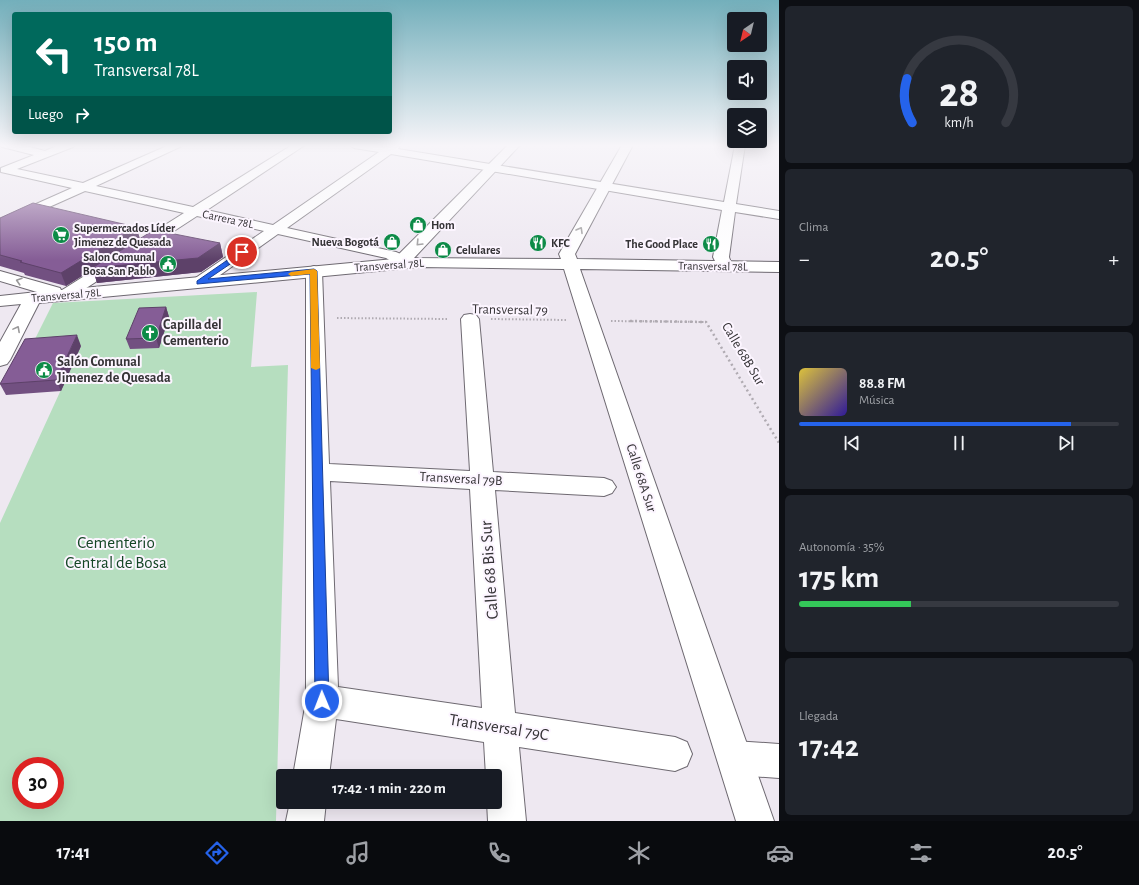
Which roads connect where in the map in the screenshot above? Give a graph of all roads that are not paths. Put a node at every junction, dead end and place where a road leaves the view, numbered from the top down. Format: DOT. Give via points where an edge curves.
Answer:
graph roads {
  1 [pos="67,183"];
  2 [pos="93,183"];
  3 [pos="241,183"];
  4 [pos="341,183"];
  5 [pos="478,183"];
  6 [pos="588,183"];
  7 [pos="607,183"];
  8 [pos="733,183"];
  9 [pos="605,186"];
  10 [pos="85,187"];
  11 [pos="729,207"];
  12 [pos="196,212"];
  13 [pos="779,215"];
  14 [pos="0,225"];
  15 [pos="276,229"];
  16 [pos="400,263"];
  17 [pos="570,264"];
  18 [pos="724,266"];
  19 [pos="779,267"];
  20 [pos="314,271"];
  21 [pos="0,276"];
  22 [pos="200,282"];
  23 [pos="65,295"];
  24 [pos="33,298"];
  25 [pos="0,301"];
  26 [pos="470,319"];
  27 [pos="0,360"];
  28 [pos="318,472"];
  29 [pos="483,480"];
  30 [pos="604,486"];
  31 [pos="322,701"];
  32 [pos="500,727"];
  33 [pos="675,754"];
  34 [pos="734,758"];
  35 [pos="779,761"];
  36 [pos="312,769"];
  37 [pos="307,809"];
  38 [pos="305,821"];
  39 [pos="507,821"];
  40 [pos="755,821"];
  1 -- 10 [label="street, Carrera 78L"];
  2 -- 10 [label="street"];
  3 -- 12 [label="street"];
  4 -- 15 [label="street"];
  5 -- 16 [label="street, one-way"];
  6 -- 9 [label="street"];
  7 -- 9 [label="street, Calle 68A Sur"];
  8 -- 11 [label="street"];
  9 -- 11 [label="street"];
  17 -- 9 [label="street, Calle 68A Sur, one-way" via="566,254"];
  10 -- 12 [label="street, Carrera 78L"];
  10 -- 14 [label="street"];
  11 -- 13 [label="street"];
  11 -- 18 [label="street" via="721,257"];
  12 -- 15 [label="street, Carrera 78L"];
  12 -- 23 [label="street"];
  15 -- 16 [label="street, Carrera 78L" via="391,255 398,258"];
  15 -- 22 [label="street"];
  16 -- 17 [label="street, Transversal 78L"];
  16 -- 20 [label="street, Transversal 78L"];
  17 -- 18 [label="street, Transversal 78L"];
  17 -- 34 [label="street, Calle 68A Sur"];
  18 -- 19 [label="street, Transversal 78L"];
  20 -- 22 [label="street, Transversal 78L"];
  20 -- 28 [label="street"];
  23 -- 21 [label="street, one-way"];
  22 -- 23 [label="street, Transversal 78L"];
  23 -- 24 [label="street, Transversal 78L"];
  24 -- 25 [label="street, Transversal 78L"];
  27 -- 24 [label="street, one-way"];
  26 -- 29 [label="street, Calle 68 Bis Sur"];
  28 -- 29 [label="street, Transversal 79B"];
  28 -- 31 [label="street"];
  29 -- 30 [label="street, Transversal 79B"];
  29 -- 32 [label="street, Calle 68 Bis Sur"];
  31 -- 32 [label="street, Transversal 79C"];
  31 -- 36 [label="street"];
  32 -- 33 [label="street, Transversal 79C"];
  32 -- 39 [label="street, Calle 68 Bis Sur"];
  34 -- 35 [label="street"];
  34 -- 40 [label="street, Calle 68A Sur"];
  37 -- 38 [label="street"];
}
